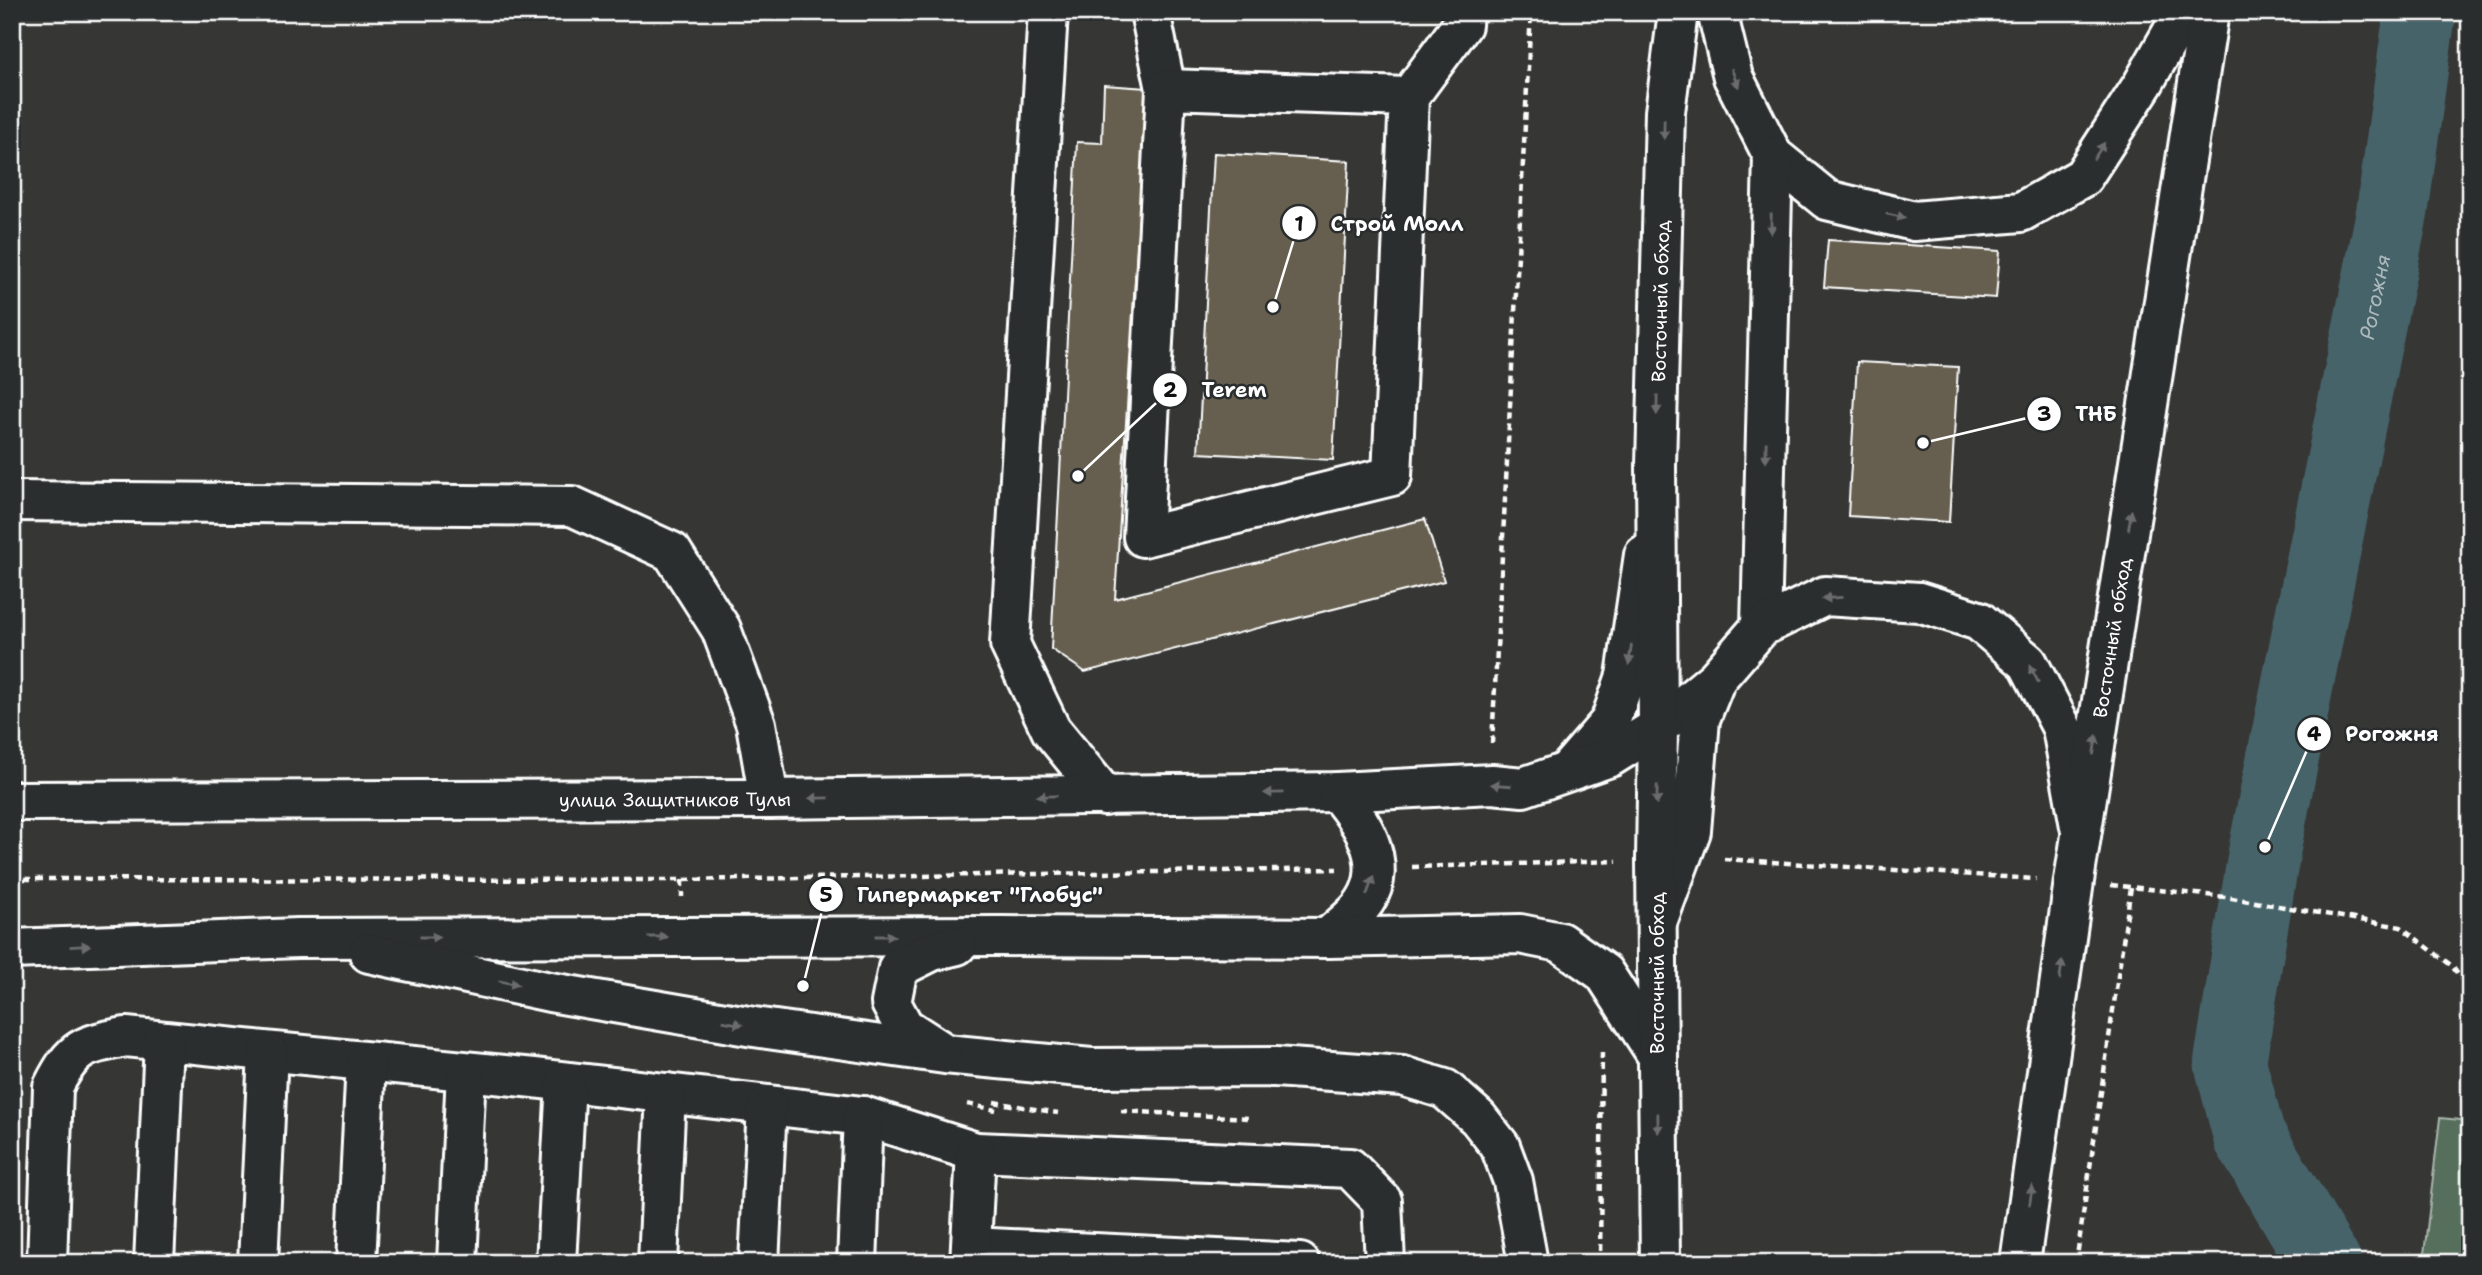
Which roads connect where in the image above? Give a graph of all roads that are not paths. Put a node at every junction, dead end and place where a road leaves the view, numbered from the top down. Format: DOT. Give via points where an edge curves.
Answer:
graph roads {
  1 [pos="1048,12"];
  2 [pos="1150,12"];
  3 [pos="1463,12"];
  4 [pos="1678,12"];
  5 [pos="1717,12"];
  6 [pos="2184,12"];
  7 [pos="2208,12"];
  8 [pos="1166,89"];
  9 [pos="1409,97"];
  10 [pos="1773,156"];
  11 [pos="1656,467"];
  12 [pos="12,501"];
  13 [pos="1761,627"];
  14 [pos="1716,679"];
  15 [pos="1658,727"];
  16 [pos="1567,772"];
  17 [pos="1337,792"];
  18 [pos="1105,796"];
  19 [pos="769,799"];
  20 [pos="12,802"];
  21 [pos="2081,831"];
  22 [pos="1657,922"];
  23 [pos="1001,936"];
  24 [pos="298,938"];
  25 [pos="1328,938"];
  26 [pos="12,949"];
  27 [pos="164,1041"];
  28 [pos="268,1052"];
  29 [pos="946,1054"];
  30 [pos="1657,1055"];
  31 [pos="366,1062"];
  32 [pos="466,1072"];
  33 [pos="566,1082"];
  34 [pos="666,1093"];
  35 [pos="767,1105"];
  36 [pos="863,1116"];
  37 [pos="976,1152"];
  38 [pos="970,1255"];
  39 [pos="47,1263"];
  40 [pos="154,1263"];
  41 [pos="258,1263"];
  42 [pos="356,1263"];
  43 [pos="457,1263"];
  44 [pos="556,1263"];
  45 [pos="658,1263"];
  46 [pos="759,1263"];
  47 [pos="857,1263"];
  48 [pos="1300,1263"];
  49 [pos="1385,1263"];
  50 [pos="1528,1263"];
  51 [pos="1660,1263"];
  52 [pos="2020,1263"];
  1 -- 18 [label="street" via="1010,643 1051,730"];
  2 -- 8 [label="street"];
  3 -- 9 [label="street" via="1462,25"];
  4 -- 11 [label="street, Восточный обход, one-way" via="1665,112"];
  5 -- 10 [label="street, one-way" via="1733,77"];
  10 -- 6 [label="street, one-way" via="1827,200 1914,220 2021,212 2082,177"];
  21 -- 7 [label="street, Восточный обход, one-way"];
  8 -- 9 [label="street"];
  8 -- 9 [label="street" via="1143,537 1392,476"];
  10 -- 13 [label="street, one-way"];
  11 -- 15 [label="street, Восточный обход"];
  11 -- 16 [label="street, one-way" via="1626,676 1610,722"];
  12 -- 19 [label="street" via="572,506 672,552 721,629 756,723"];
  13 -- 14 [label="street"];
  21 -- 13 [label="street, one-way" via="2063,728 2028,663 1979,621 1919,602 1825,596"];
  14 -- 15 [label="street, улица Защитников Тулы"];
  14 -- 22 [label="street" via="1700,719 1691,831"];
  15 -- 16 [label="street, улица Защитников Тулы" via="1609,757"];
  15 -- 22 [label="street, Восточный обход, one-way"];
  16 -- 17 [label="street, улица Защитников Тулы, one-way" via="1523,787 1492,784"];
  17 -- 18 [label="street, улица Защитников Тулы, one-way"];
  25 -- 17 [label="street, one-way" via="1361,907 1376,868 1357,816"];
  18 -- 19 [label="street, улица Защитников Тулы, one-way"];
  19 -- 20 [label="street, улица Защитников Тулы"];
  52 -- 21 [label="street, Восточный обход, one-way"];
  22 -- 30 [label="street, Восточный обход"];
  24 -- 23 [label="street, one-way"];
  23 -- 25 [label="street"];
  23 -- 29 [label="street" via="932,951 898,968 891,1003 904,1027"];
  26 -- 24 [label="street, one-way"];
  24 -- 29 [label="street, one-way" via="550,992"];
  25 -- 30 [label="street" via="1520,934 1559,942 1604,973"];
  27 -- 28 [label="street"];
  27 -- 39 [label="street" via="125,1037 90,1043 66,1062 53,1087"];
  27 -- 40 [label="street"];
  28 -- 31 [label="street"];
  28 -- 41 [label="street"];
  29 -- 50 [label="street" via="1091,1068 1288,1068 1402,1076 1445,1089 1478,1118 1500,1146 1513,1181"];
  30 -- 51 [label="street, Восточный обход, one-way"];
  31 -- 32 [label="street"];
  31 -- 42 [label="street"];
  32 -- 33 [label="street"];
  32 -- 43 [label="street"];
  33 -- 34 [label="street"];
  33 -- 44 [label="street"];
  34 -- 35 [label="street"];
  34 -- 45 [label="street"];
  35 -- 36 [label="street"];
  35 -- 46 [label="street"];
  36 -- 37 [label="street"];
  36 -- 47 [label="street"];
  37 -- 38 [label="street"];
  37 -- 49 [label="street" via="1350,1168 1382,1201"];
  38 -- 48 [label="street"];
}
